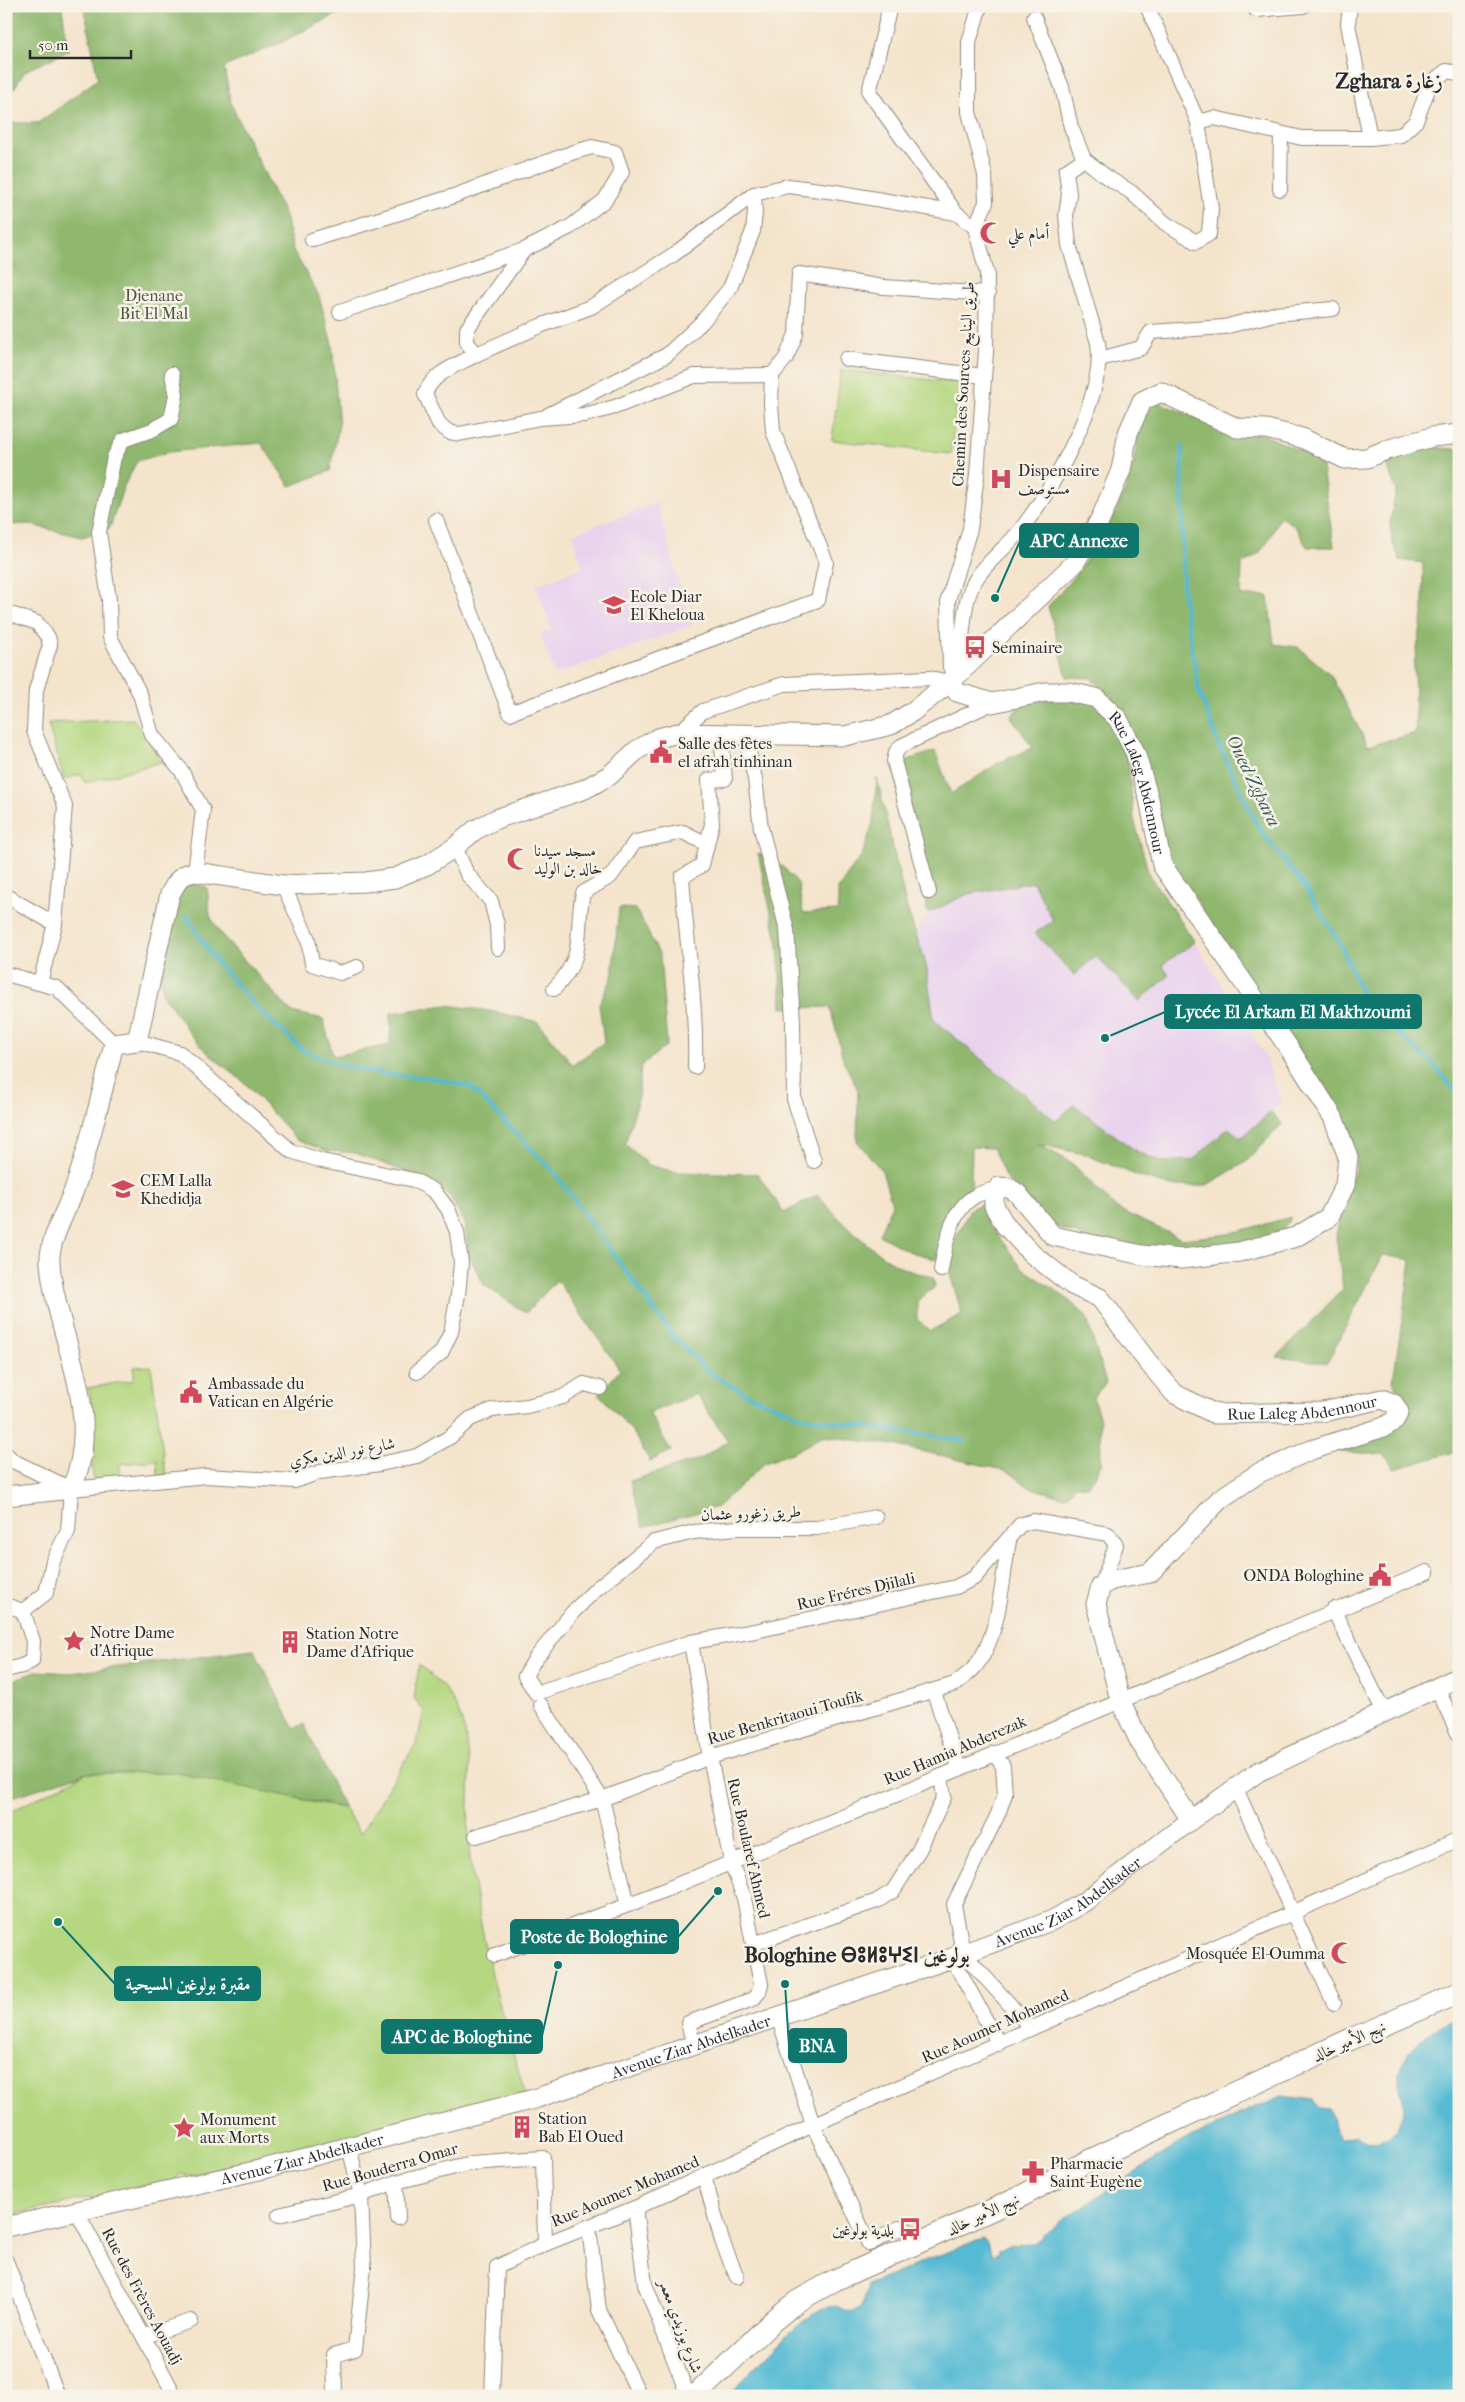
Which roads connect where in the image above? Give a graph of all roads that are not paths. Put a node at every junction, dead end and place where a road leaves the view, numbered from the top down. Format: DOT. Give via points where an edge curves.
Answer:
graph roads {
  1 [pos="890,6"];
  2 [pos="980,6"];
  3 [pos="1147,6"];
  4 [pos="1304,6"];
  5 [pos="1350,6"];
  6 [pos="1256,10"];
  7 [pos="1034,18"];
  8 [pos="1459,73"];
  9 [pos="1198,122"];
  10 [pos="1281,134"];
  11 [pos="1370,138"];
  12 [pos="1084,159"];
  13 [pos="1280,189"];
  14 [pos="754,194"];
  15 [pos="956,214"];
  16 [pos="975,227"];
  17 [pos="312,240"];
  18 [pos="524,250"];
  19 [pos="988,294"];
  20 [pos="1333,309"];
  21 [pos="340,312"];
  22 [pos="477,354"];
  23 [pos="846,359"];
  24 [pos="1100,360"];
  25 [pos="172,374"];
  26 [pos="772,375"];
  27 [pos="983,376"];
  28 [pos="540,418"];
  29 [pos="1459,434"];
  30 [pos="436,520"];
  31 [pos="6,619"];
  32 [pos="950,682"];
  33 [pos="992,703"];
  34 [pos="678,733"];
  35 [pos="721,734"];
  36 [pos="745,734"];
  37 [pos="707,844"];
  38 [pos="455,847"];
  39 [pos="195,872"];
  40 [pos="283,885"];
  41 [pos="929,892"];
  42 [pos="6,896"];
  43 [pos="55,924"];
  44 [pos="498,948"];
  45 [pos="357,967"];
  46 [pos="6,974"];
  47 [pos="40,983"];
  48 [pos="554,989"];
  49 [pos="137,1041"];
  50 [pos="114,1044"];
  51 [pos="695,1067"];
  52 [pos="814,1161"];
  53 [pos="999,1187"];
  54 [pos="941,1270"];
  55 [pos="416,1372"];
  56 [pos="600,1388"];
  57 [pos="6,1454"];
  58 [pos="74,1483"];
  59 [pos="6,1496"];
  60 [pos="876,1518"];
  61 [pos="1009,1540"];
  62 [pos="1427,1572"];
  63 [pos="1101,1586"];
  64 [pos="6,1605"];
  65 [pos="1333,1609"];
  66 [pos="23,1611"];
  67 [pos="691,1642"];
  68 [pos="6,1670"];
  69 [pos="1459,1677"];
  70 [pos="1437,1688"];
  71 [pos="934,1692"];
  72 [pos="538,1699"];
  73 [pos="1120,1700"];
  74 [pos="1384,1712"];
  75 [pos="1459,1735"];
  76 [pos="994,1752"];
  77 [pos="710,1757"];
  78 [pos="959,1769"];
  79 [pos="941,1776"];
  80 [pos="1235,1788"];
  81 [pos="602,1799"];
  82 [pos="1191,1820"];
  83 [pos="476,1836"];
  84 [pos="1459,1839"];
  85 [pos="731,1862"];
  86 [pos="628,1904"];
  87 [pos="1292,1912"];
  88 [pos="752,1944"];
  89 [pos="495,1955"];
  90 [pos="958,1956"];
  91 [pos="1459,1993"];
  92 [pos="1334,2003"];
  93 [pos="778,2016"];
  94 [pos="1031,2028"];
  95 [pos="999,2044"];
  96 [pos="694,2045"];
  97 [pos="813,2125"];
  98 [pos="350,2147"];
  99 [pos="704,2176"];
  100 [pos="396,2182"];
  101 [pos="361,2195"];
  102 [pos="635,2208"];
  103 [pos="77,2212"];
  104 [pos="279,2215"];
  105 [pos="398,2218"];
  106 [pos="6,2227"];
  107 [pos="589,2228"];
  108 [pos="931,2238"];
  109 [pos="545,2244"];
  110 [pos="6,2261"];
  111 [pos="737,2277"];
  112 [pos="191,2321"];
  113 [pos="145,2336"];
  114 [pos="58,2396"];
  115 [pos="175,2396"];
  116 [pos="335,2396"];
  117 [pos="492,2396"];
  118 [pos="640,2396"];
  119 [pos="688,2396"];
  120 [pos="695,2396"];
  1 -- 15 [label="street" via="869,92"];
  2 -- 16 [label="street" via="969,42 969,103 985,175 986,203"];
  3 -- 9 [label="street"];
  4 -- 6 [label="street"];
  5 -- 11 [label="street" via="1348,24"];
  7 -- 12 [label="street" via="1062,87 1071,127"];
  8 -- 11 [label="street" via="1446,71 1430,84 1416,121 1400,135"];
  9 -- 10 [label="street" via="1214,118"];
  9 -- 12 [label="street" via="1211,209 1209,234 1196,242 1165,223 1131,192"];
  10 -- 11 [label="street" via="1302,138"];
  10 -- 13 [label="street"];
  12 -- 24 [label="street" via="1066,171 1070,194 1066,215 1069,246 1098,343"];
  14 -- 15 [label="street" via="788,186"];
  14 -- 22 [label="street" via="672,255 591,307"];
  14 -- 28 [label="street" via="753,231 730,288 702,322 667,355"];
  15 -- 16 [label="street"];
  16 -- 19 [label="street, Chemin des Sources طريق الينابيع" via="987,273"];
  17 -- 18 [label="street" via="451,197 571,153 592,147 616,152 622,172 605,200 570,227"];
  18 -- 21 [label="street"];
  18 -- 22 [label="street" via="467,329 467,343"];
  19 -- 26 [label="street" via="884,286 799,274 796,334 786,358"];
  19 -- 27 [label="street, Chemin des Sources طريق الينابيع"];
  20 -- 24 [label="street" via="1274,314 1224,327 1152,332 1141,348"];
  22 -- 28 [label="street" via="439,374 429,383 426,394 439,424 449,432 460,434"];
  23 -- 27 [label="street"];
  24 -- 32 [label="street" via="1099,374 1064,462 1021,530 978,576 964,604 961,646"];
  25 -- 39 [label="street" via="176,394 171,419 123,440 114,457 99,532 109,600 110,636 140,694 152,735 181,770 203,810"];
  26 -- 28 [label="street" via="694,376 616,407 584,415"];
  26 -- 30 [label="street" via="773,430 826,562 818,600 510,713"];
  27 -- 32 [label="street, Chemin des Sources طريق الينابيع" via="970,529 948,600"];
  29 -- 32 [label="street" via="1432,437 1367,458 1345,459 1302,438 1266,429 1237,428 1161,392 1142,401 1128,433 1121,470 1101,518 1074,564"];
  31 -- 43 [label="street" via="10,614 37,622 50,645 36,690 33,713 34,731 65,806"];
  32 -- 33 [label="street, Rue Laleg Abdennour" via="957,692"];
  32 -- 34 [label="street" via="930,678 784,684 703,711"];
  32 -- 36 [label="street" via="912,712 891,725 874,730 845,736"];
  33 -- 41 [label="street" via="900,746 896,752 894,761"];
  33 -- 53 [label="street, Rue Laleg Abdennour" via="1044,692 1068,692 1096,698 1118,719 1135,752 1149,798 1162,865 1333,1117 1348,1157 1345,1185 1329,1217 1296,1237 1239,1252 1182,1259 1142,1255 1053,1236 1017,1193"];
  34 -- 35 [label="street"];
  34 -- 38 [label="street" via="658,738 637,750 610,775 585,789 496,819 475,830"];
  35 -- 36 [label="street"];
  35 -- 37 [label="street" via="725,778 709,780 712,824"];
  36 -- 52 [label="street" via="761,828 787,930 794,1099"];
  37 -- 48 [label="street" via="683,832 635,842 611,876 583,893 576,959 566,977"];
  37 -- 51 [label="street" via="702,865 682,877 696,1030"];
  38 -- 40 [label="street" via="427,865 395,878"];
  38 -- 44 [label="street" via="467,874 491,901"];
  39 -- 40 [label="street"];
  39 -- 49 [label="street" via="178,878 170,894"];
  40 -- 45 [label="street" via="308,939 312,964 340,973"];
  42 -- 43 [label="street"];
  43 -- 47 [label="street"];
  46 -- 47 [label="street"];
  47 -- 50 [label="street" via="57,988"];
  49 -- 50 [label="street"];
  49 -- 55 [label="street" via="180,1053 291,1151 322,1161 414,1180 434,1191 448,1209 457,1232 461,1264 458,1296 451,1332 441,1353"];
  50 -- 58 [label="street" via="75,1188 50,1260 85,1430"];
  53 -- 54 [label="street" via="975,1196 959,1211 946,1239"];
  53 -- 63 [label="street, Rue Laleg Abdennour" via="994,1196 994,1206 1005,1225 1032,1254 1072,1285 1100,1298 1176,1394 1215,1414 1323,1412 1382,1399 1394,1404 1400,1412 1384,1427 1312,1450 1259,1473 1220,1499 1150,1573 1112,1580"];
  56 -- 58 [label="street, شارع نور الدين مكري" via="584,1384 563,1397 492,1410 470,1419 450,1437 417,1456 320,1472 295,1481 206,1476"];
  57 -- 58 [label="street" via="13,1461"];
  58 -- 59 [label="street"];
  58 -- 66 [label="street" via="68,1531 53,1561 46,1593"];
  60 -- 72 [label="street, طريق زغورو عثمان" via="817,1528 737,1528 694,1532 654,1542 596,1589 535,1659 525,1676"];
  61 -- 63 [label="street, Rue Fréres Djilali" via="1020,1524 1033,1521 1108,1534 1116,1545"];
  61 -- 67 [label="street, Rue Fréres Djilali" via="974,1578 956,1587"];
  61 -- 71 [label="street, Rue Benkritaoui Toufik" via="996,1620 985,1648 974,1668 955,1684"];
  62 -- 65 [label="street, Rue Hamia Abderezak"];
  63 -- 73 [label="street" via="1096,1604"];
  64 -- 66 [label="street"];
  65 -- 73 [label="street, Rue Hamia Abderezak"];
  65 -- 74 [label="street"];
  66 -- 68 [label="street" via="32,1641 32,1661"];
  67 -- 72 [label="street, Rue Fréres Djilali"];
  67 -- 77 [label="street, Rue Boularef Ahmed"];
  69 -- 70 [label="street, Avenue Ziar Abdelkader"];
  70 -- 74 [label="street, Avenue Ziar Abdelkader"];
  70 -- 75 [label="street"];
  71 -- 77 [label="street, Rue Benkritaoui Toufik"];
  71 -- 78 [label="street"];
  72 -- 81 [label="street"];
  73 -- 76 [label="street, Rue Hamia Abderezak"];
  73 -- 82 [label="street" via="1140,1742"];
  74 -- 80 [label="street, Avenue Ziar Abdelkader" via="1266,1768"];
  76 -- 78 [label="street, Rue Hamia Abderezak"];
  76 -- 90 [label="street" via="1003,1766 1005,1794 954,1904"];
  77 -- 81 [label="street, Rue Benkritaoui Toufik"];
  77 -- 85 [label="street, Rue Boularef Ahmed"];
  78 -- 79 [label="street, Rue Hamia Abderezak"];
  79 -- 85 [label="street, Rue Hamia Abderezak"];
  79 -- 88 [label="street" via="944,1797 919,1850 893,1891 877,1901"];
  80 -- 82 [label="street, Avenue Ziar Abdelkader"];
  80 -- 87 [label="street"];
  81 -- 83 [label="street, Rue Benkritaoui Toufik"];
  81 -- 86 [label="street"];
  82 -- 90 [label="street, Avenue Ziar Abdelkader" via="1084,1902 1053,1920"];
  84 -- 87 [label="street, Rue Aoumer Mohamed"];
  85 -- 86 [label="street, Rue Hamia Abderezak"];
  85 -- 88 [label="street, Rue Boularef Ahmed" via="744,1898"];
  86 -- 89 [label="street, Rue Hamia Abderezak"];
  87 -- 92 [label="street"];
  87 -- 94 [label="street, Rue Aoumer Mohamed"];
  88 -- 96 [label="street, Rue Boularef Ahmed" via="761,1984 759,1992 753,1999 688,2023"];
  90 -- 93 [label="street, Avenue Ziar Abdelkader"];
  90 -- 94 [label="street"];
  90 -- 95 [label="street"];
  91 -- 108 [label="main road, نهج الأمير خالد" via="1088,2161"];
  93 -- 96 [label="street, Avenue Ziar Abdelkader"];
  93 -- 97 [label="street"];
  94 -- 95 [label="street, Rue Aoumer Mohamed"];
  95 -- 97 [label="street, Rue Aoumer Mohamed"];
  96 -- 98 [label="street, Avenue Ziar Abdelkader" via="534,2099"];
  97 -- 99 [label="street, Rue Aoumer Mohamed"];
  97 -- 108 [label="street" via="869,2244 899,2228"];
  98 -- 101 [label="street"];
  98 -- 103 [label="street, Avenue Ziar Abdelkader"];
  99 -- 102 [label="street, Rue Aoumer Mohamed"];
  99 -- 111 [label="street" via="722,2241"];
  100 -- 101 [label="street, Rue Bouderra Omar"];
  100 -- 105 [label="street"];
  100 -- 109 [label="street, Rue Bouderra Omar" via="471,2163 543,2158"];
  101 -- 104 [label="street, Rue Bouderra Omar"];
  101 -- 116 [label="street" via="364,2267 355,2349 334,2355"];
  102 -- 107 [label="street, Rue Aoumer Mohamed"];
  102 -- 119 [label="street, شارع بوزيدي معمر" via="645,2284"];
  103 -- 106 [label="street, Avenue Ziar Abdelkader"];
  103 -- 113 [label="street, Rue des Frères Aouadj"];
  107 -- 109 [label="street, Rue Aoumer Mohamed"];
  107 -- 118 [label="street" via="599,2310"];
  108 -- 120 [label="main road, نهج الأمير خالد" via="835,2280 796,2302 755,2336"];
  109 -- 117 [label="street, Rue Aoumer Mohamed" via="498,2267"];
  110 -- 114 [label="street"];
  112 -- 113 [label="street"];
  113 -- 115 [label="street, Rue des Frères Aouadj"];
}
